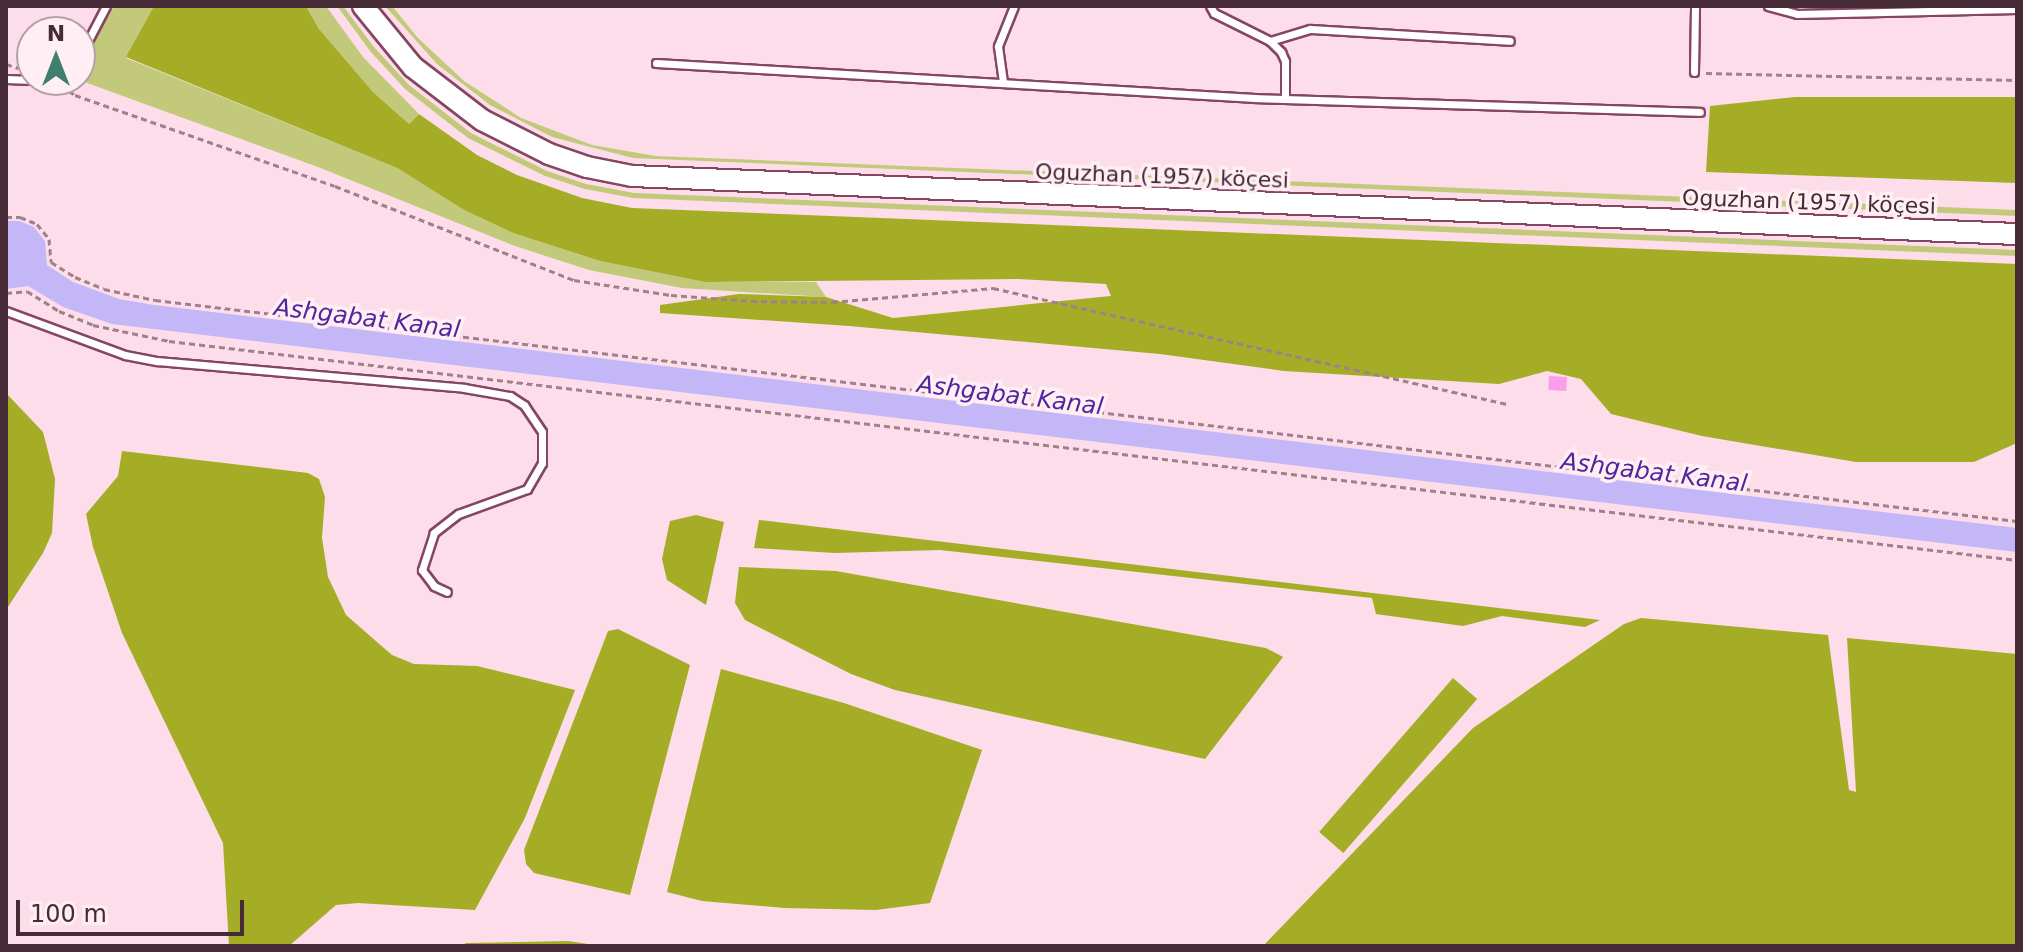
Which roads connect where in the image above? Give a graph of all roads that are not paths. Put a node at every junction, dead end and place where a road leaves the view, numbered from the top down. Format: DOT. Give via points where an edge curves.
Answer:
graph roads {
  1 [pos="106,6"];
  2 [pos="363,6"];
  3 [pos="1014,6"];
  4 [pos="1210,6"];
  5 [pos="1695,6"];
  6 [pos="1768,6"];
  7 [pos="1965,8"];
  8 [pos="2017,9"];
  9 [pos="96,25"];
  10 [pos="1270,41"];
  11 [pos="1510,41"];
  12 [pos="656,63"];
  13 [pos="1694,72"];
  14 [pos="1003,82"];
  15 [pos="1285,98"];
  16 [pos="1700,112"];
  17 [pos="2017,234"];
  18 [pos="6,311"];
  19 [pos="447,592"];
  1 -- 9 [label="lane"];
  2 -- 17 [label="main road, Oguzhan (1957) köçesi" via="413,67 474,115 549,154 632,176"];
  3 -- 14 [label="lane" via="998,46"];
  4 -- 10 [label="lane" via="1214,13"];
  5 -- 13 [label="lane"];
  6 -- 7 [label="lane" via="1797,14"];
  7 -- 8 [label="lane"];
  10 -- 11 [label="lane" via="1310,29"];
  10 -- 15 [label="lane" via="1285,61"];
  12 -- 14 [label="lane"];
  14 -- 15 [label="lane"];
  15 -- 16 [label="lane"];
  18 -- 19 [label="lane" via="125,355 157,361 510,396 524,405 542,432 542,463 527,489 458,514 434,533 422,570 434,586"];
}
